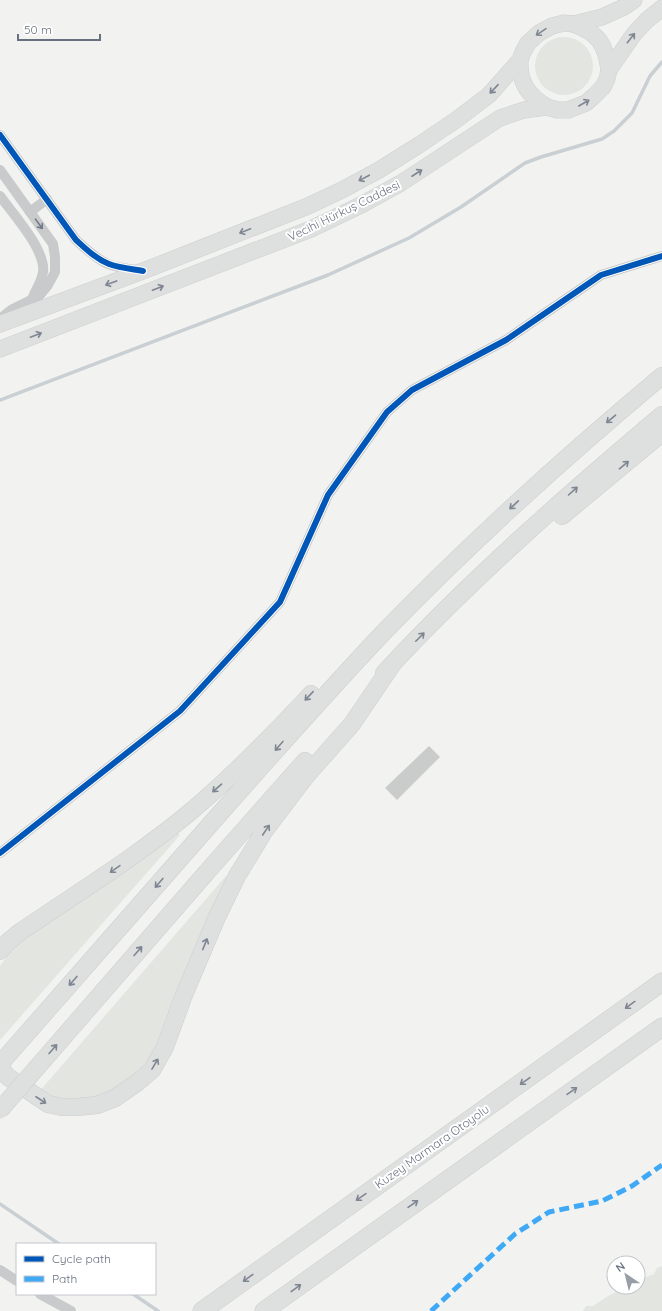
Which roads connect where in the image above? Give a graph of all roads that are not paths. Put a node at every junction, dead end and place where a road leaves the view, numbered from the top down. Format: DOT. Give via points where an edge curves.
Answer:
graph roads {
  1 [pos="634,0"];
  2 [pos="662,8"];
  3 [pos="574,24"];
  4 [pos="520,60"];
  5 [pos="609,70"];
  6 [pos="547,108"];
  7 [pos="0,135"];
  8 [pos="0,170"];
  9 [pos="0,196"];
  10 [pos="47,199"];
  11 [pos="30,212"];
  12 [pos="662,256"];
  13 [pos="143,271"];
  14 [pos="31,301"];
  15 [pos="0,318"];
  16 [pos="0,324"];
  17 [pos="0,349"];
  18 [pos="662,370"];
  19 [pos="662,376"];
  20 [pos="641,393"];
  21 [pos="662,415"];
  22 [pos="662,433"];
  23 [pos="481,536"];
  24 [pos="452,604"];
  25 [pos="392,665"];
  26 [pos="0,853"];
  27 [pos="0,951"];
  28 [pos="662,982"];
  29 [pos="662,1027"];
  30 [pos="0,1066"];
  31 [pos="0,1110"];
  32 [pos="0,1270"];
  33 [pos="16,1279"];
  34 [pos="42,1295"];
  35 [pos="71,1311"];
  36 [pos="202,1311"];
  37 [pos="264,1311"];
  1 -- 3 [label="main road, Vecihi Hürkuş Caddesi" via="611,14"];
  5 -- 2 [label="main road, Vecihi Hürkuş Caddesi, one-way" via="634,34"];
  3 -- 4 [label="main road, Vecihi Hürkuş Caddesi, one-way" via="552,26 539,33 528,43"];
  3 -- 5 [label="main road" via="598,38 607,56"];
  4 -- 6 [label="main road" via="520,72 526,88 531,96"];
  4 -- 13 [label="main road, Vecihi Hürkuş Caddesi, one-way" via="489,95 456,120 379,170 308,206"];
  6 -- 5 [label="main road, Vecihi Hürkuş Caddesi, one-way" via="568,110 586,103 603,87"];
  17 -- 6 [label="main road, Vecihi Hürkuş Caddesi, one-way" via="311,229 401,183 500,118 524,110"];
  7 -- 10 [label="street"];
  8 -- 11 [label="street"];
  9 -- 14 [label="street" via="38,248 43,260 41,281"];
  10 -- 11 [label="street"];
  10 -- 13 [label="street" via="76,240 90,253 108,264"];
  11 -- 14 [label="street, one-way" via="53,244 56,257 55,272 48,285"];
  12 -- 26 [label="street" via="601,275 506,340 412,390 387,412 328,495 280,602 180,711"];
  13 -- 16 [label="main road, Vecihi Hürkuş Caddesi, one-way"];
  14 -- 15 [label="street"];
  18 -- 20 [label="highway"];
  19 -- 20 [label="highway"];
  20 -- 23 [label="highway, one-way" via="565,458"];
  24 -- 21 [label="highway, one-way" via="537,523"];
  24 -- 22 [label="highway, one-way"];
  23 -- 27 [label="highway, one-way" via="431,575 371,630 246,763 189,813 115,869 20,932"];
  23 -- 30 [label="highway, one-way" via="346,673"];
  25 -- 24 [label="highway, one-way"];
  30 -- 25 [label="highway, one-way" via="8,1077 37,1098 62,1107 97,1105 115,1098 152,1070 165,1047 217,916 237,876 265,830 306,776 352,724"];
  31 -- 25 [label="highway, one-way, bridge" via="300,766"];
  28 -- 36 [label="highway, Kuzey Marmara Otoyolu, one-way"];
  37 -- 29 [label="highway, one-way"];
  32 -- 33 [label="street"];
  34 -- 35 [label="street"];
}
